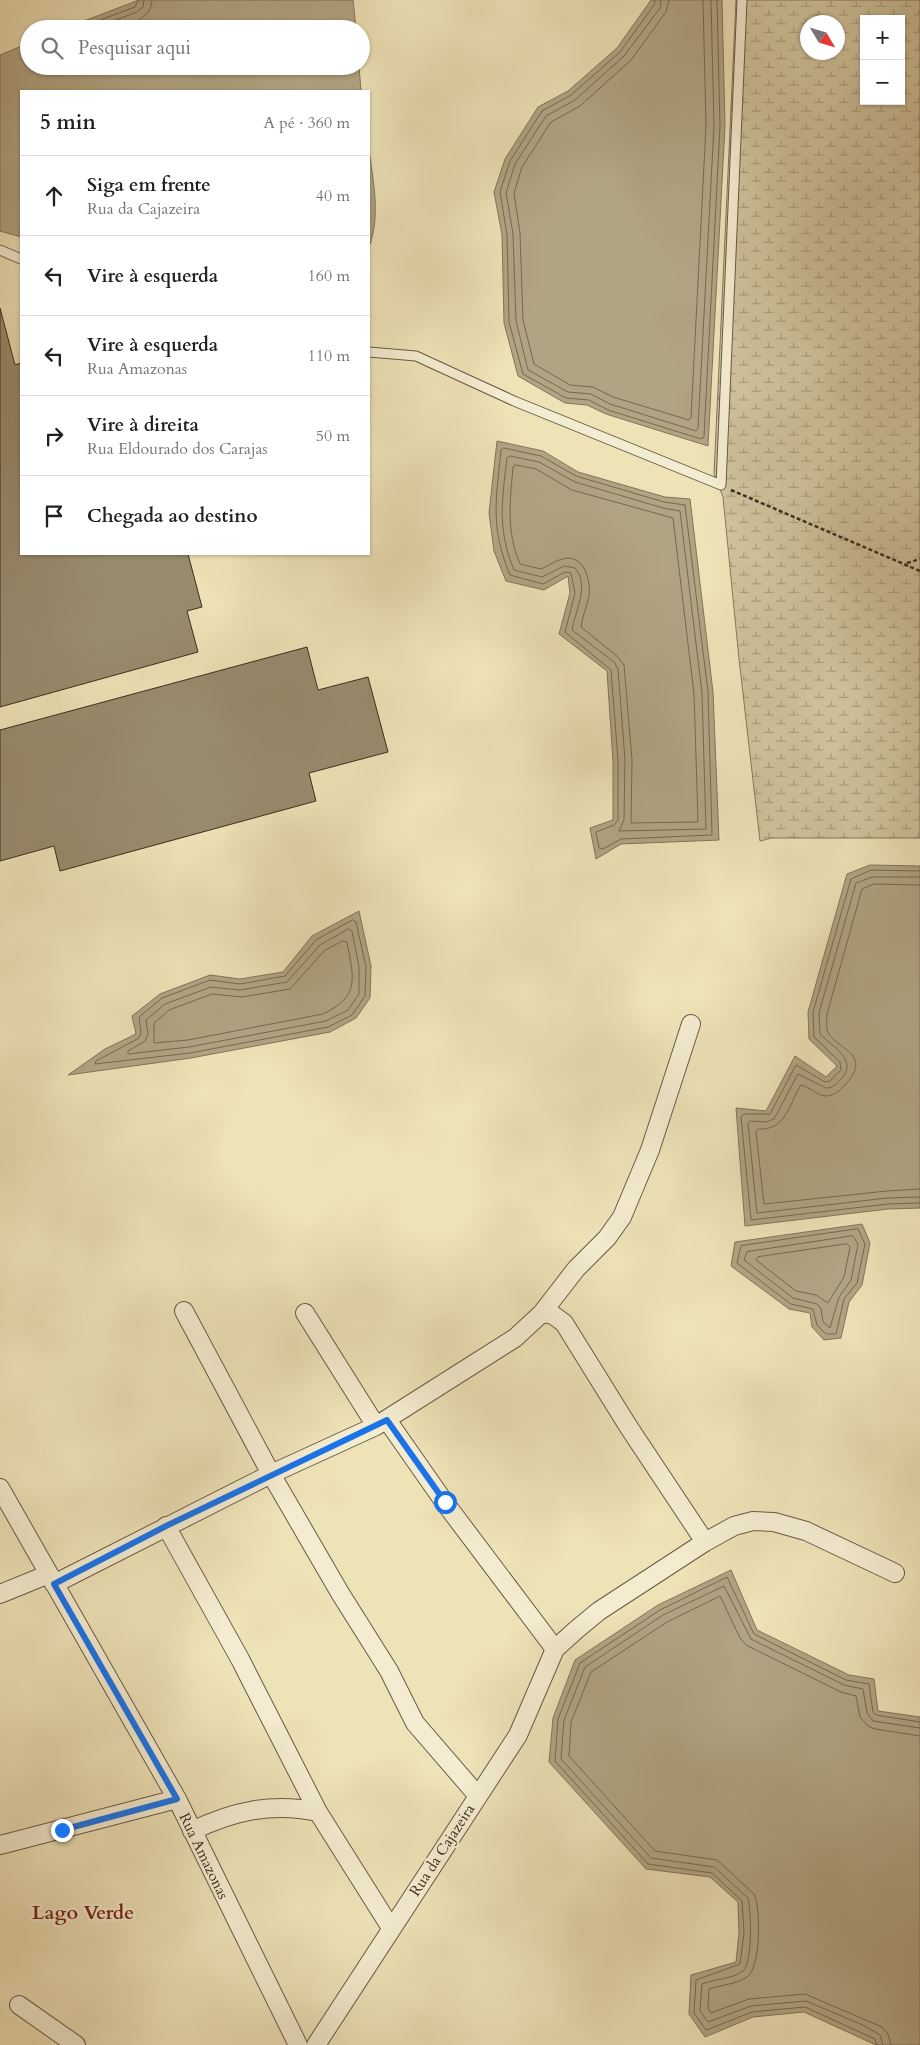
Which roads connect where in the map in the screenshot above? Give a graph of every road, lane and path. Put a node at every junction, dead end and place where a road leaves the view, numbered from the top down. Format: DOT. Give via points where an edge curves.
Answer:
graph roads {
  1 [pos="742,0"];
  2 [pos="0,250"];
  3 [pos="20,258"];
  4 [pos="370,352"];
  5 [pos="721,485"];
  6 [pos="920,559"];
  7 [pos="905,564"];
  8 [pos="920,571"];
  9 [pos="691,1024"];
  10 [pos="184,1311"];
  11 [pos="305,1313"];
  12 [pos="542,1313"];
  13 [pos="381,1423"];
  14 [pos="271,1474"];
  15 [pos="0,1488"];
  16 [pos="166,1526"];
  17 [pos="705,1542"];
  18 [pos="895,1573"];
  19 [pos="51,1579"];
  20 [pos="0,1594"];
  21 [pos="555,1649"];
  22 [pos="478,1796"];
  23 [pos="177,1799"];
  24 [pos="318,1812"];
  25 [pos="192,1830"];
  26 [pos="0,1845"];
  27 [pos="391,1928"];
  28 [pos="20,2004"];
  29 [pos="76,2045"];
  30 [pos="298,2045"];
  31 [pos="316,2045"];
  1 -- 5 [label="lane"];
  2 -- 3 [label="lane"];
  4 -- 5 [label="lane" via="416,356 514,401"];
  5 -- 7 [label="path"];
  6 -- 7 [label="path"];
  7 -- 8 [label="path"];
  9 -- 12 [label="street" via="650,1150 622,1217"];
  10 -- 14 [label="street"];
  11 -- 13 [label="street"];
  12 -- 13 [label="street" via="498,1350"];
  12 -- 17 [label="street" via="553,1315 564,1323"];
  13 -- 14 [label="street"];
  13 -- 21 [label="street" via="445,1502"];
  14 -- 16 [label="street"];
  14 -- 22 [label="street" via="389,1671 415,1723"];
  15 -- 19 [label="street, Rua Amazonas"];
  16 -- 19 [label="street"];
  16 -- 24 [label="street" via="240,1658"];
  17 -- 18 [label="street, Rua da Cajazeira" via="734,1526 754,1521 774,1522 806,1531"];
  17 -- 21 [label="street, Rua da Cajazeira" via="599,1612"];
  19 -- 20 [label="street"];
  19 -- 23 [label="street, Rua Amazonas"];
  21 -- 22 [label="street, Rua da Cajazeira" via="518,1735"];
  22 -- 27 [label="street, Rua da Cajazeira"];
  23 -- 25 [label="street, Rua Amazonas"];
  23 -- 26 [label="street"];
  24 -- 25 [label="street" via="280,1806 262,1807"];
  24 -- 27 [label="street"];
  25 -- 30 [label="street, Rua Amazonas"];
  27 -- 31 [label="street, Rua da Cajazeira"];
  28 -- 29 [label="street"];
}
